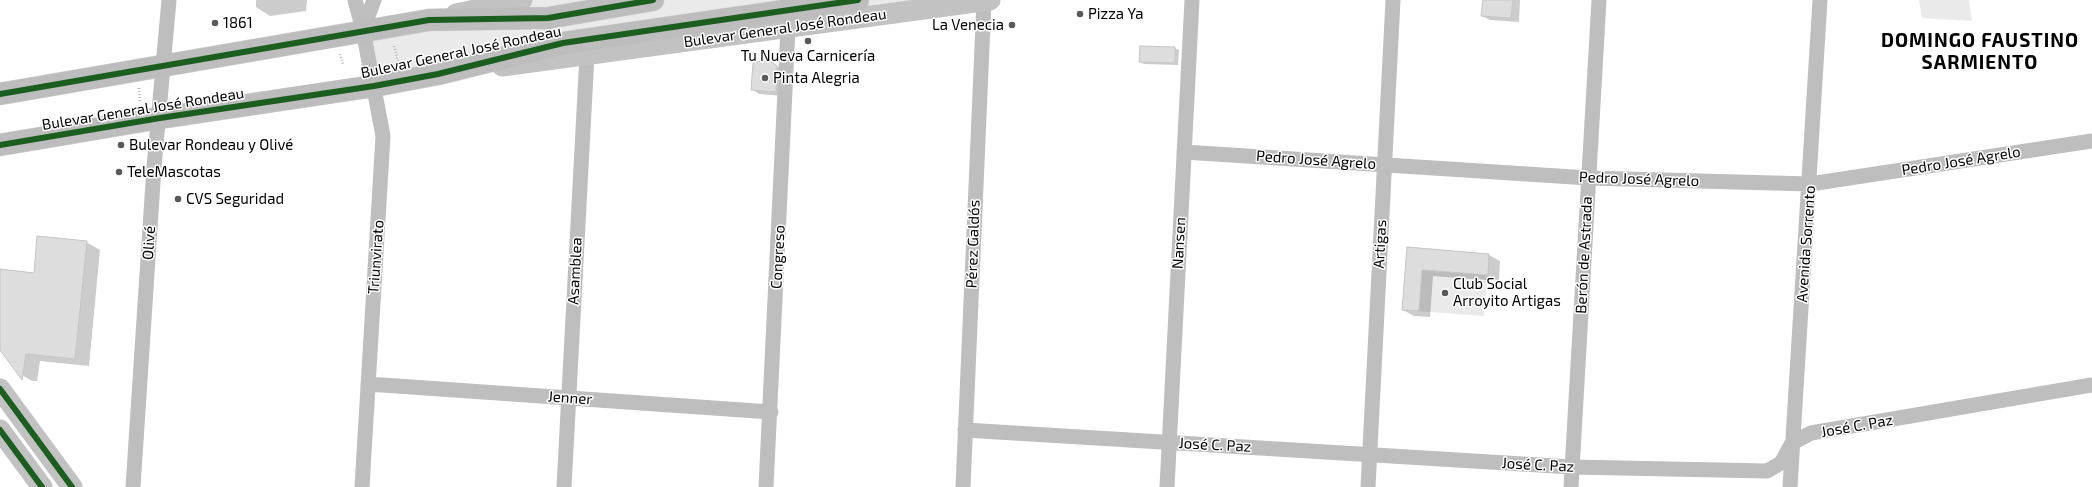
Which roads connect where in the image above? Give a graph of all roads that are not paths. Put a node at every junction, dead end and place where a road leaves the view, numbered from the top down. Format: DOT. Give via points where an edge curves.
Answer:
graph roads {
  1 [pos="169,0"];
  2 [pos="355,0"];
  3 [pos="374,0"];
  4 [pos="522,0"];
  5 [pos="653,0"];
  6 [pos="858,0"];
  7 [pos="987,0"];
  8 [pos="1192,0"];
  9 [pos="1392,0"];
  10 [pos="1599,0"];
  11 [pos="1820,0"];
  12 [pos="429,20"];
  13 [pos="788,28"];
  14 [pos="363,30"];
  15 [pos="587,56"];
  16 [pos="163,67"];
  17 [pos="438,74"];
  18 [pos="374,86"];
  19 [pos="0,94"];
  20 [pos="160,118"];
  21 [pos="2092,141"];
  22 [pos="0,145"];
  23 [pos="1184,152"];
  24 [pos="1384,164"];
  25 [pos="1589,178"];
  26 [pos="1810,184"];
  27 [pos="368,384"];
  28 [pos="2092,386"];
  29 [pos="0,389"];
  30 [pos="568,398"];
  31 [pos="771,412"];
  32 [pos="0,430"];
  33 [pos="965,430"];
  34 [pos="1169,442"];
  35 [pos="1792,443"];
  36 [pos="1370,455"];
  37 [pos="1572,467"];
  38 [pos="42,487"];
  39 [pos="72,487"];
  40 [pos="133,487"];
  41 [pos="362,487"];
  42 [pos="564,487"];
  43 [pos="766,487"];
  44 [pos="963,487"];
  45 [pos="1167,487"];
  46 [pos="1368,487"];
  47 [pos="1570,487"];
  48 [pos="1790,487"];
  1 -- 16 [label="street, Olivé"];
  2 -- 14 [label="street, Triunvirato"];
  3 -- 14 [label="street"];
  4 -- 12 [label="main road, Bulevar General José Rondeau"];
  5 -- 12 [label="main road, Bulevar General José Rondeau" via="548,18"];
  6 -- 17 [label="main road, Bulevar General José Rondeau" via="563,43"];
  7 -- 13 [label="main road, Bulevar General José Rondeau"];
  7 -- 33 [label="street, Pérez Galdós"];
  8 -- 23 [label="street, Nansen"];
  9 -- 24 [label="street, Artigas"];
  10 -- 25 [label="street, Berón de Astrada"];
  11 -- 26 [label="street, Avenida Sorrento"];
  12 -- 14 [label="main road, Bulevar General José Rondeau"];
  13 -- 15 [label="main road, Bulevar General José Rondeau"];
  13 -- 31 [label="street, Congreso"];
  14 -- 16 [label="main road, Bulevar General José Rondeau"];
  14 -- 18 [label="street, Triunvirato"];
  15 -- 17 [label="main road, Bulevar General José Rondeau"];
  15 -- 30 [label="street, Asamblea"];
  16 -- 19 [label="main road, Bulevar General José Rondeau"];
  16 -- 20 [label="street, Olivé"];
  17 -- 18 [label="main road, Bulevar General José Rondeau"];
  18 -- 20 [label="main road, Bulevar General José Rondeau"];
  18 -- 27 [label="street, Triunvirato" via="384,136"];
  20 -- 22 [label="main road, Bulevar General José Rondeau"];
  20 -- 40 [label="street, Olivé" via="154,167"];
  21 -- 26 [label="street, Pedro José Agrelo"];
  23 -- 24 [label="street, Pedro José Agrelo"];
  23 -- 34 [label="street, Nansen"];
  24 -- 25 [label="street, Pedro José Agrelo"];
  24 -- 36 [label="street, Artigas"];
  25 -- 26 [label="street, Pedro José Agrelo"];
  25 -- 37 [label="street, Berón de Astrada"];
  26 -- 35 [label="street, Avenida Sorrento"];
  27 -- 30 [label="street, Jenner"];
  27 -- 41 [label="street, Triunvirato"];
  28 -- 35 [label="street, José C. Paz" via="1811,433"];
  29 -- 39 [label="main road"];
  30 -- 31 [label="street, Jenner"];
  30 -- 42 [label="street, Asamblea"];
  31 -- 43 [label="street, Congreso"];
  32 -- 38 [label="main road"];
  33 -- 34 [label="street, José C. Paz"];
  33 -- 44 [label="street, Pérez Galdós"];
  34 -- 36 [label="street, José C. Paz"];
  34 -- 45 [label="street, Nansen"];
  35 -- 37 [label="street, José C. Paz" via="1781,462 1767,471"];
  35 -- 48 [label="street, Avenida Sorrento"];
  36 -- 37 [label="street, José C. Paz"];
  36 -- 46 [label="street, Artigas"];
  37 -- 47 [label="street, Berón de Astrada"];
}
